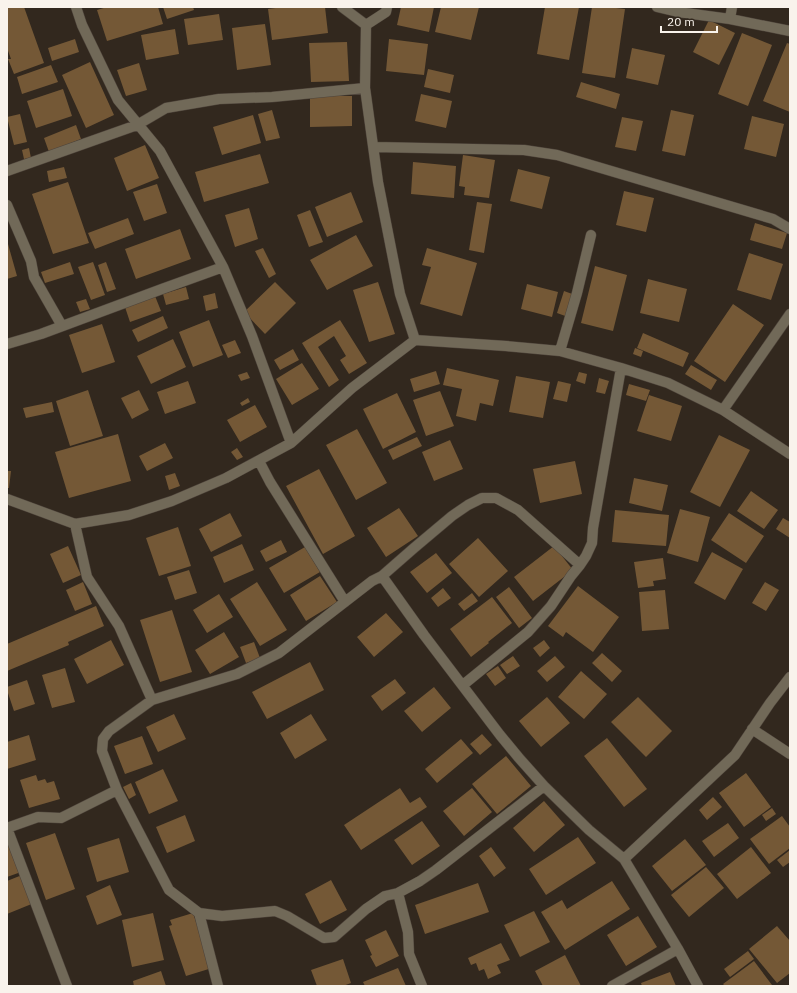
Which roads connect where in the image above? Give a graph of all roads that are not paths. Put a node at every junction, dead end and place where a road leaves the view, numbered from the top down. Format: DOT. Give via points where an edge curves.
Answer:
graph roads {
  1 [pos="76,7"];
  2 [pos="342,7"];
  3 [pos="387,7"];
  4 [pos="657,7"];
  5 [pos="732,7"];
  6 [pos="730,19"];
  7 [pos="366,24"];
  8 [pos="790,31"];
  9 [pos="365,88"];
  10 [pos="137,125"];
  11 [pos="374,147"];
  12 [pos="7,171"];
  13 [pos="7,205"];
  14 [pos="790,229"];
  15 [pos="591,235"];
  16 [pos="223,267"];
  17 [pos="790,314"];
  18 [pos="62,326"];
  19 [pos="414,340"];
  20 [pos="7,344"];
  21 [pos="560,351"];
  22 [pos="621,368"];
  23 [pos="723,410"];
  24 [pos="291,443"];
  25 [pos="790,454"];
  26 [pos="259,461"];
  27 [pos="7,499"];
  28 [pos="75,524"];
  29 [pos="580,565"];
  30 [pos="382,576"];
  31 [pos="344,602"];
  32 [pos="790,677"];
  33 [pos="463,685"];
  34 [pos="152,700"];
  35 [pos="752,729"];
  36 [pos="790,754"];
  37 [pos="544,786"];
  38 [pos="117,790"];
  39 [pos="7,828"];
  40 [pos="624,859"];
  41 [pos="398,893"];
  42 [pos="199,913"];
  43 [pos="678,949"];
  44 [pos="67,986"];
  45 [pos="218,986"];
  46 [pos="422,986"];
  47 [pos="612,986"];
  48 [pos="698,986"];
  1 -- 10 [label="street" via="118,100"];
  2 -- 7 [label="street"];
  3 -- 7 [label="street" via="386,12"];
  4 -- 6 [label="street"];
  5 -- 6 [label="street"];
  6 -- 8 [label="street"];
  7 -- 9 [label="street"];
  9 -- 10 [label="street" via="219,99 166,108"];
  9 -- 11 [label="street"];
  10 -- 12 [label="street"];
  10 -- 16 [label="street" via="160,151"];
  11 -- 14 [label="street" via="524,150 557,154 773,219"];
  11 -- 19 [label="street" via="378,182 400,294"];
  13 -- 18 [label="street" via="31,261 34,277"];
  15 -- 21 [label="street"];
  16 -- 18 [label="street"];
  16 -- 24 [label="street" via="252,336"];
  17 -- 23 [label="street"];
  18 -- 20 [label="street"];
  19 -- 21 [label="street"];
  19 -- 24 [label="street" via="352,388"];
  21 -- 22 [label="street"];
  22 -- 23 [label="street" via="668,383"];
  22 -- 29 [label="street" via="595,512 592,543"];
  23 -- 25 [label="street"];
  24 -- 26 [label="street"];
  26 -- 28 [label="street" via="172,501 129,515"];
  26 -- 31 [label="street"];
  27 -- 28 [label="street"];
  28 -- 34 [label="street" via="87,577 119,626"];
  29 -- 30 [label="street" via="518,510 496,498 482,498 452,516"];
  29 -- 33 [label="street" via="551,606 528,632"];
  30 -- 31 [label="street"];
  30 -- 33 [label="street"];
  31 -- 34 [label="street" via="279,653 237,674"];
  32 -- 35 [label="street"];
  33 -- 37 [label="street" via="500,736"];
  34 -- 38 [label="street" via="109,731 103,739 102,752"];
  35 -- 36 [label="street"];
  35 -- 40 [label="street" via="735,755"];
  37 -- 40 [label="street" via="589,830"];
  37 -- 41 [label="street" via="436,870"];
  38 -- 39 [label="street" via="62,818 38,817"];
  38 -- 42 [label="street" via="169,890"];
  39 -- 44 [label="street"];
  40 -- 43 [label="street"];
  41 -- 42 [label="street" via="385,896 366,909 334,937 324,938 275,911 222,916"];
  41 -- 46 [label="street" via="408,932 409,954"];
  42 -- 45 [label="street"];
  43 -- 47 [label="street"];
  43 -- 48 [label="street"];
}
